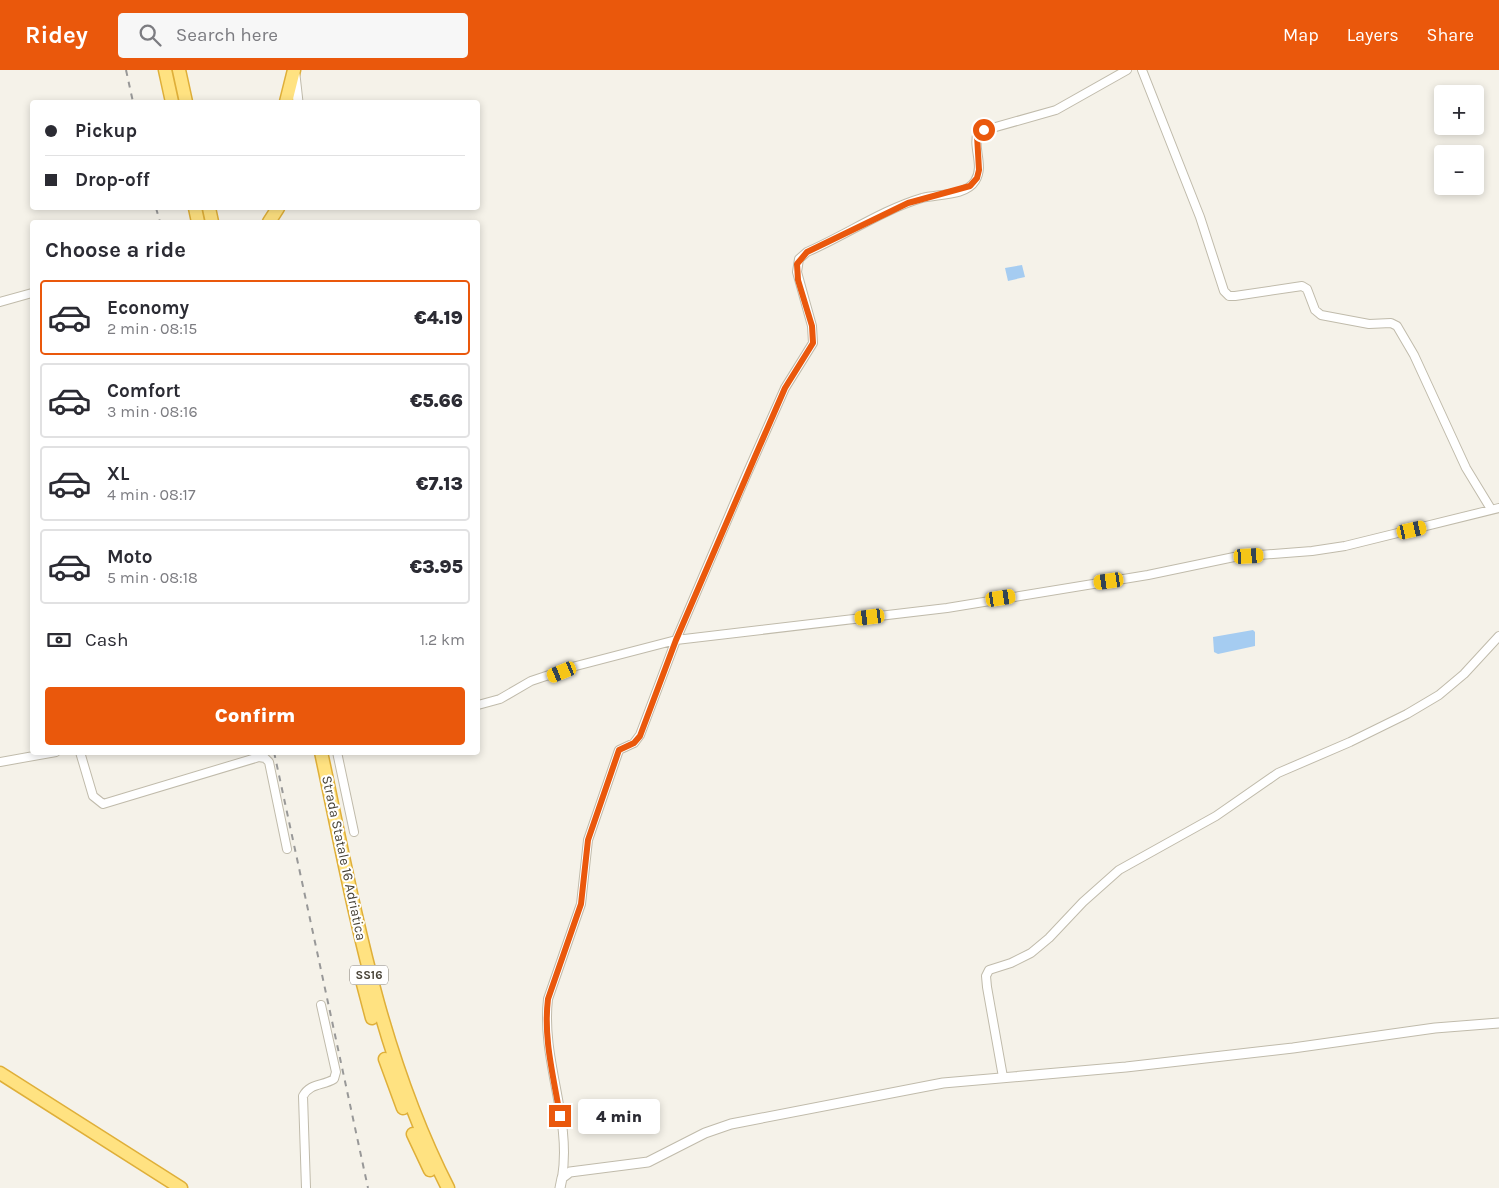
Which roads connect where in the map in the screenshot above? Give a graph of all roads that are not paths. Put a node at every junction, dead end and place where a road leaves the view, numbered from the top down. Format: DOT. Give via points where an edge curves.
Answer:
graph roads {
  1 [pos="165,70"];
  2 [pos="174,70"];
  3 [pos="178,70"];
  4 [pos="294,70"];
  5 [pos="1127,70"];
  6 [pos="1142,70"];
  7 [pos="1115,74"];
  8 [pos="172,100"];
  9 [pos="181,100"];
  10 [pos="186,100"];
  11 [pos="286,100"];
  12 [pos="298,100"];
  13 [pos="282,210"];
  14 [pos="270,220"];
  15 [pos="30,294"];
  16 [pos="0,302"];
  17 [pos="1495,509"];
  18 [pos="1499,636"];
  19 [pos="676,640"];
  20 [pos="480,704"];
  21 [pos="39,755"];
  22 [pos="81,755"];
  23 [pos="314,755"];
  24 [pos="322,755"];
  25 [pos="338,755"];
  26 [pos="0,762"];
  27 [pos="354,832"];
  28 [pos="287,849"];
  29 [pos="321,1005"];
  30 [pos="1499,1023"];
  31 [pos="0,1073"];
  32 [pos="1002,1077"];
  33 [pos="562,1178"];
  34 [pos="440,1187"];
  35 [pos="181,1188"];
  36 [pos="306,1188"];
  37 [pos="560,1188"];
  1 -- 8 [label="highway"];
  2 -- 9 [label="highway"];
  3 -- 10 [label="highway"];
  4 -- 11 [label="highway"];
  4 -- 12 [label="street"];
  5 -- 7 [label="street"];
  6 -- 17 [label="street" via="1197,208 1224,291 1235,296 1302,286 1307,289 1315,310 1321,315 1397,326 1414,355 1466,468"];
  7 -- 19 [label="street" via="1056,110 978,132 977,178 965,189 908,203 807,252 799,259 798,280 812,326 813,343 779,402"];
  13 -- 14 [label="street"];
  15 -- 16 [label="street"];
  17 -- 19 [label="street" via="1312,551 1234,557 1148,575 947,608"];
  18 -- 32 [label="street" via="1464,674 1439,695 1350,742 1278,773 1216,816 1119,870 1031,953 989,970 987,988"];
  19 -- 20 [label="street" via="576,666"];
  19 -- 33 [label="street" via="640,736 619,750 617,755 588,840 581,904 548,999 547,1042 566,1151"];
  21 -- 26 [label="street"];
  22 -- 28 [label="street" via="93,796 103,804 259,757 265,758 269,762"];
  23 -- 34 [label="highway, Strada Statale 16 Adriatica / SS16" via="367,1002 393,1085 420,1152"];
  24 -- 34 [label="highway, Strada Statale 16 Adriatica / SS16" via="364,955 383,1025"];
  25 -- 27 [label="street"];
  29 -- 36 [label="street" via="336,1072 334,1079 307,1089 303,1096"];
  30 -- 32 [label="street" via="1435,1028 1136,1066"];
  31 -- 35 [label="highway"];
  32 -- 33 [label="street" via="943,1083 731,1124 705,1133 648,1162 570,1172"];
  33 -- 37 [label="street"];
}
